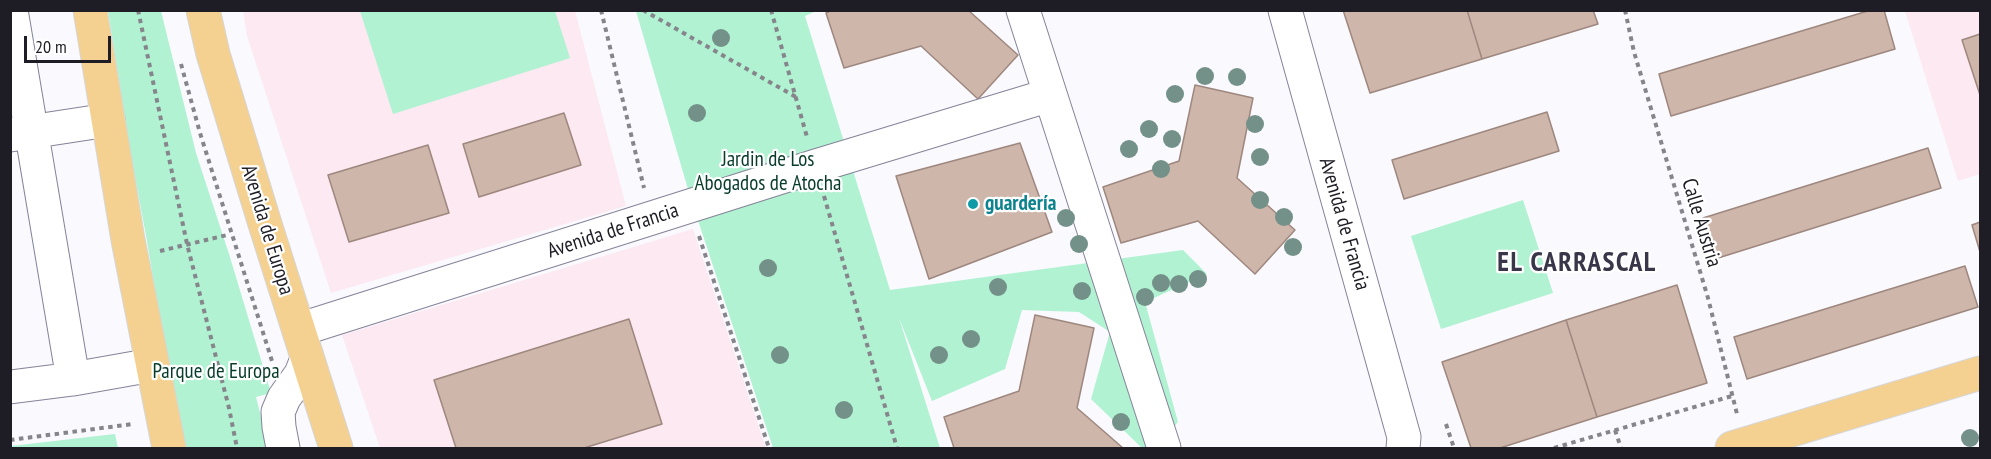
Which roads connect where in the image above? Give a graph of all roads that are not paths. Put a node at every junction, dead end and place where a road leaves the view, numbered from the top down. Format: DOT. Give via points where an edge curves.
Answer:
graph roads {
  1 [pos="12,10"];
  2 [pos="90,10"];
  3 [pos="203,10"];
  4 [pos="1023,10"];
  5 [pos="1285,10"];
  6 [pos="1050,95"];
  7 [pos="108,120"];
  8 [pos="21,133"];
  9 [pos="314,325"];
  10 [pos="307,359"];
  11 [pos="152,365"];
  12 [pos="1980,373"];
  13 [pos="73,379"];
  14 [pos="10,387"];
  15 [pos="166,435"];
  16 [pos="1407,445"];
  17 [pos="1738,446"];
  18 [pos="283,448"];
  19 [pos="336,448"];
  20 [pos="1164,448"];
  1 -- 8 [label="street"];
  2 -- 7 [label="main road"];
  3 -- 10 [label="main road, Avenida de Europa"];
  4 -- 6 [label="street"];
  5 -- 16 [label="street, Avenida de Francia"];
  6 -- 9 [label="street, Avenida de Francia"];
  6 -- 20 [label="street"];
  7 -- 8 [label="street"];
  7 -- 11 [label="main road"];
  8 -- 13 [label="street"];
  10 -- 18 [label="street" via="278,412"];
  10 -- 19 [label="main road, Avenida de Europa"];
  11 -- 13 [label="street"];
  11 -- 15 [label="main road"];
  12 -- 17 [label="main road"];
  13 -- 14 [label="street"];
}
